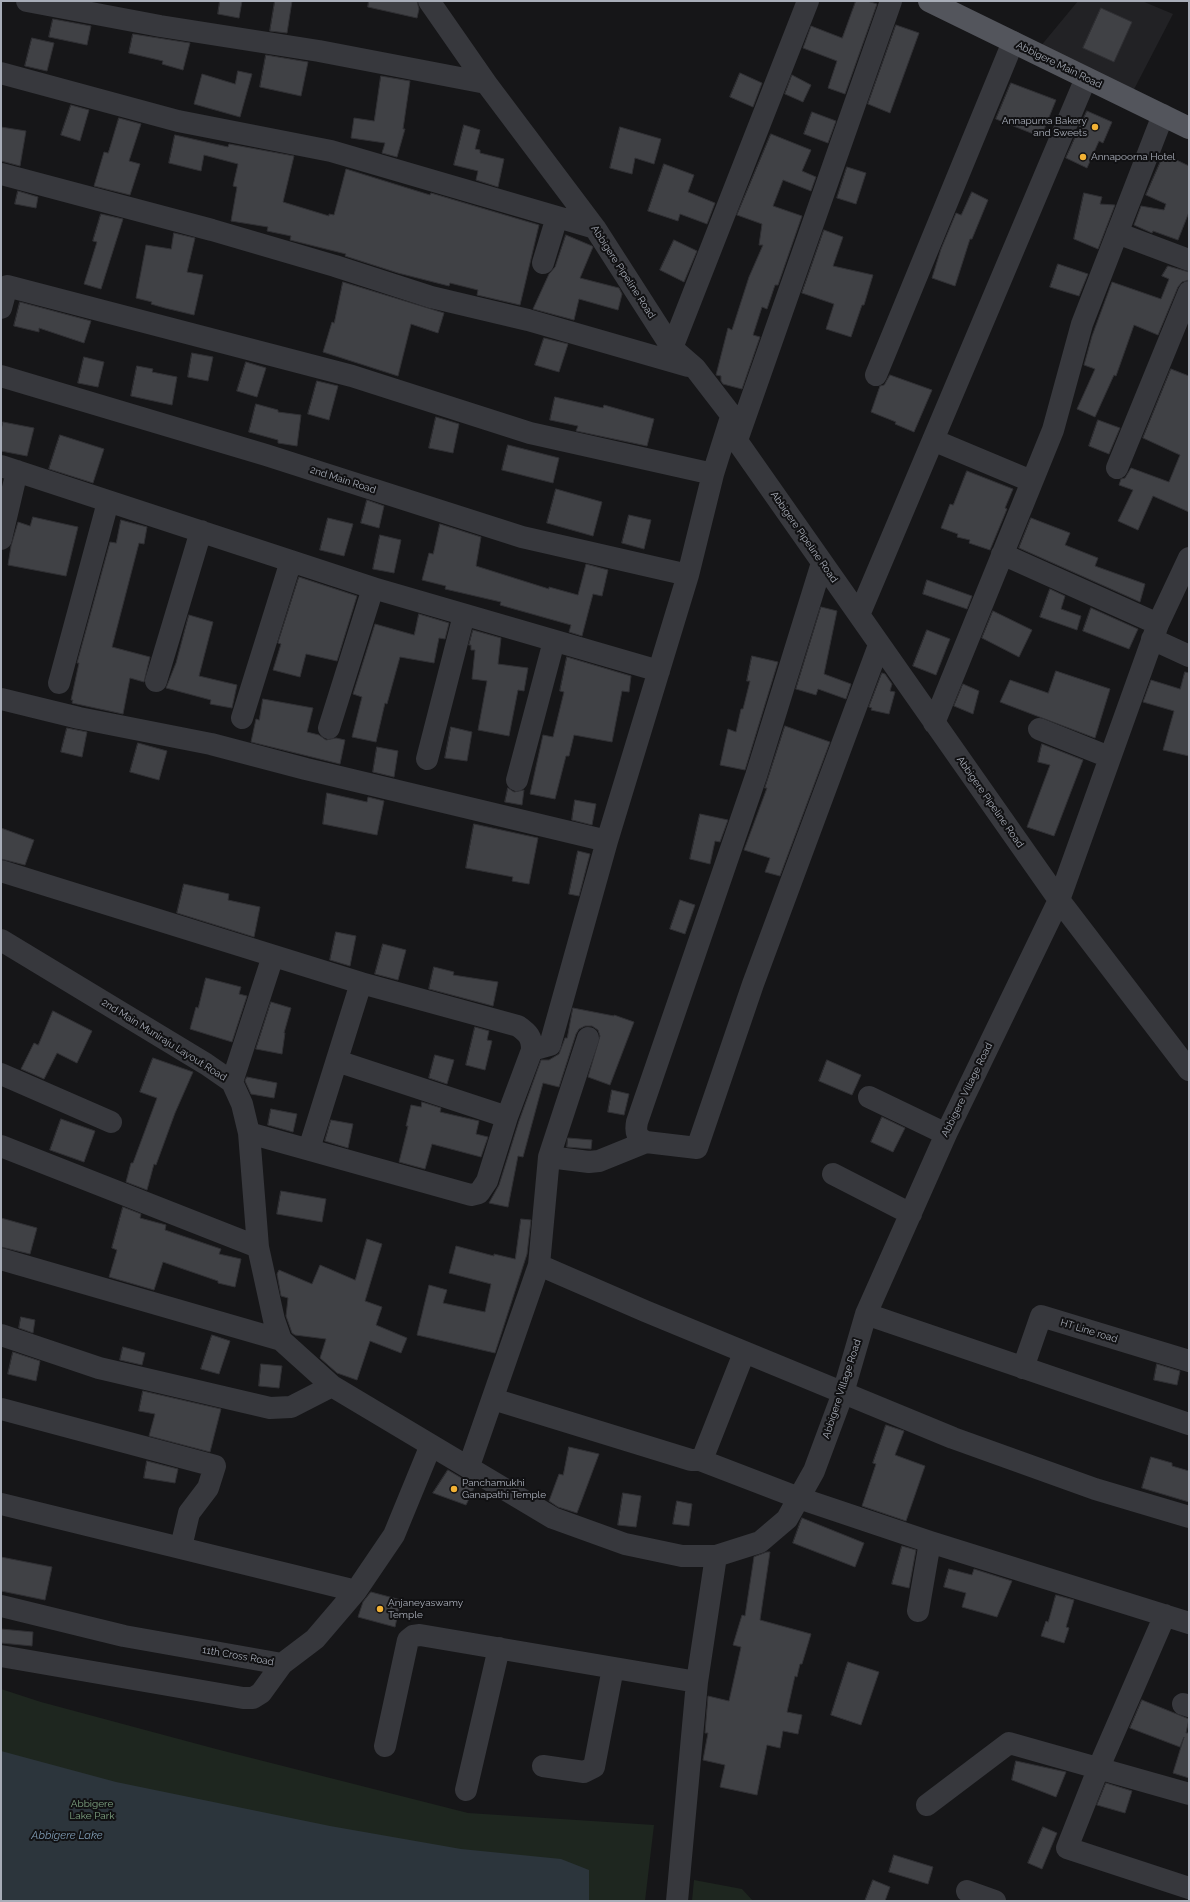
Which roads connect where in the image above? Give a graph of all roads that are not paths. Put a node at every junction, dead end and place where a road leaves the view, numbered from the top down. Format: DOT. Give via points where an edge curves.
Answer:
graph roads {
  1 [pos="27,1"];
  2 [pos="428,1"];
  3 [pos="808,1"];
  4 [pos="892,1"];
  5 [pos="929,1"];
  6 [pos="1013,42"];
  7 [pos="1,73"];
  8 [pos="1086,78"];
  9 [pos="486,83"];
  10 [pos="1163,116"];
  11 [pos="1189,128"];
  12 [pos="1,174"];
  13 [pos="557,217"];
  14 [pos="595,228"];
  15 [pos="1117,233"];
  16 [pos="1189,260"];
  17 [pos="543,263"];
  18 [pos="1189,292"];
  19 [pos="1,308"];
  20 [pos="672,348"];
  21 [pos="695,368"];
  22 [pos="1,376"];
  23 [pos="876,376"];
  24 [pos="732,416"];
  25 [pos="933,440"];
  26 [pos="737,441"];
  27 [pos="9,468"];
  28 [pos="1117,468"];
  29 [pos="713,474"];
  30 [pos="1031,481"];
  31 [pos="108,502"];
  32 [pos="201,530"];
  33 [pos="1,539"];
  34 [pos="1002,554"];
  35 [pos="1189,558"];
  36 [pos="291,562"];
  37 [pos="822,562"];
  38 [pos="688,575"];
  39 [pos="373,588"];
  40 [pos="464,615"];
  41 [pos="859,615"];
  42 [pos="1155,631"];
  43 [pos="554,641"];
  44 [pos="880,645"];
  45 [pos="1189,656"];
  46 [pos="659,671"];
  47 [pos="156,681"];
  48 [pos="59,683"];
  49 [pos="1,699"];
  50 [pos="242,718"];
  51 [pos="934,723"];
  52 [pos="329,728"];
  53 [pos="1039,729"];
  54 [pos="1109,757"];
  55 [pos="427,759"];
  56 [pos="517,780"];
  57 [pos="607,841"];
  58 [pos="1,871"];
  59 [pos="1058,900"];
  60 [pos="1,940"];
  61 [pos="273,956"];
  62 [pos="361,983"];
  63 [pos="588,1038"];
  64 [pos="532,1050"];
  65 [pos="337,1061"];
  66 [pos="1189,1070"];
  67 [pos="1,1074"];
  68 [pos="232,1082"];
  69 [pos="869,1097"];
  70 [pos="507,1117"];
  71 [pos="111,1122"];
  72 [pos="249,1134"];
  73 [pos="946,1134"];
  74 [pos="646,1142"];
  75 [pos="1,1146"];
  76 [pos="309,1149"];
  77 [pos="549,1157"];
  78 [pos="833,1174"];
  79 [pos="911,1214"];
  80 [pos="258,1247"];
  81 [pos="1,1259"];
  82 [pos="539,1265"];
  83 [pos="866,1314"];
  84 [pos="1,1335"];
  85 [pos="281,1340"];
  86 [pos="744,1353"];
  87 [pos="1189,1361"];
  88 [pos="1023,1368"];
  89 [pos="332,1386"];
  90 [pos="843,1393"];
  91 [pos="493,1398"];
  92 [pos="1,1409"];
  93 [pos="1189,1424"];
  94 [pos="431,1445"];
  95 [pos="700,1460"];
  96 [pos="468,1466"];
  97 [pos="799,1498"];
  98 [pos="1,1504"];
  99 [pos="1189,1517"];
  100 [pos="930,1542"];
  101 [pos="181,1547"];
  102 [pos="716,1556"];
  103 [pos="356,1591"];
  104 [pos="918,1611"];
  105 [pos="3,1613"];
  106 [pos="1165,1615"];
  107 [pos="1189,1623"];
  108 [pos="500,1648"];
  109 [pos="1,1656"];
  110 [pos="282,1664"];
  111 [pos="613,1668"];
  112 [pos="697,1682"];
  113 [pos="385,1746"];
  114 [pos="543,1766"];
  115 [pos="1099,1767"];
  116 [pos="466,1790"];
  117 [pos="1189,1794"];
  118 [pos="927,1804"];
  119 [pos="1189,1888"];
  120 [pos="966,1890"];
  121 [pos="677,1901"];
  122 [pos="994,1901"];
  1 -- 9 [label="street" via="160,26 319,51"];
  2 -- 9 [label="street, Abbigere Pipeline Road"];
  3 -- 20 [label="street"];
  4 -- 26 [label="street"];
  5 -- 6 [label="main road, Abbigere Main Road"];
  6 -- 8 [label="main road, Abbigere Main Road"];
  6 -- 23 [label="street"];
  7 -- 13 [label="street" via="178,121 331,151"];
  8 -- 10 [label="main road, Abbigere Main Road"];
  8 -- 25 [label="street"];
  9 -- 14 [label="street, Abbigere Pipeline Road"];
  10 -- 11 [label="main road, Abbigere Main Road"];
  10 -- 15 [label="street"];
  12 -- 21 [label="street" via="212,230 431,297 528,320"];
  13 -- 14 [label="street"];
  13 -- 17 [label="street"];
  14 -- 20 [label="street, Abbigere Pipeline Road"];
  15 -- 16 [label="street"];
  15 -- 30 [label="street" via="1082,324 1053,430"];
  18 -- 28 [label="street"];
  19 -- 29 [label="street" via="7,286 352,376 530,433"];
  20 -- 21 [label="street, Abbigere Pipeline Road"];
  21 -- 24 [label="street, Abbigere Pipeline Road"];
  22 -- 38 [label="street, 2nd Main Road" via="259,453 522,538"];
  24 -- 26 [label="street, Abbigere Pipeline Road"];
  24 -- 29 [label="street"];
  25 -- 30 [label="street"];
  25 -- 41 [label="street"];
  26 -- 37 [label="street, Abbigere Pipeline Road"];
  27 -- 31 [label="street"];
  27 -- 33 [label="street"];
  29 -- 38 [label="street"];
  30 -- 34 [label="street"];
  31 -- 32 [label="street"];
  31 -- 48 [label="street"];
  32 -- 36 [label="street"];
  32 -- 47 [label="street"];
  34 -- 42 [label="street"];
  34 -- 51 [label="street"];
  35 -- 42 [label="street, Abbigere Village Road"];
  36 -- 39 [label="street"];
  36 -- 50 [label="street"];
  37 -- 41 [label="street, Abbigere Pipeline Road"];
  37 -- 74 [label="street" via="756,776 636,1122 635,1132"];
  38 -- 46 [label="street"];
  39 -- 40 [label="street"];
  39 -- 52 [label="street"];
  40 -- 43 [label="street"];
  40 -- 55 [label="street"];
  41 -- 44 [label="street, Abbigere Pipeline Road"];
  42 -- 45 [label="street"];
  42 -- 54 [label="street, Abbigere Village Road"];
  43 -- 46 [label="street"];
  43 -- 56 [label="street"];
  44 -- 51 [label="street, Abbigere Pipeline Road"];
  44 -- 74 [label="street" via="753,984 697,1148"];
  46 -- 57 [label="street"];
  49 -- 57 [label="street" via="79,718 211,744 320,773"];
  51 -- 59 [label="street, Abbigere Pipeline Road"];
  53 -- 54 [label="street"];
  54 -- 59 [label="street, Abbigere Village Road"];
  57 -- 64 [label="street" via="550,1045"];
  58 -- 61 [label="street"];
  59 -- 66 [label="street, Abbigere Pipeline Road"];
  59 -- 73 [label="street, Abbigere Village Road"];
  60 -- 68 [label="street, 2nd Main Muniraju Layout Road"];
  61 -- 62 [label="street"];
  61 -- 68 [label="street"];
  62 -- 64 [label="street" via="518,1026 529,1034"];
  62 -- 65 [label="street"];
  63 -- 77 [label="street"];
  64 -- 70 [label="street"];
  65 -- 70 [label="street"];
  65 -- 76 [label="street"];
  67 -- 71 [label="street"];
  68 -- 72 [label="street, 2nd Main Muniraju Layout Road" via="242,1104"];
  69 -- 73 [label="street"];
  70 -- 76 [label="street" via="487,1181 479,1193 471,1195"];
  72 -- 76 [label="street"];
  72 -- 80 [label="street, 2nd Main Muniraju Layout Road"];
  73 -- 79 [label="street, Abbigere Village Road"];
  74 -- 77 [label="street" via="599,1161"];
  75 -- 80 [label="street"];
  77 -- 82 [label="street"];
  78 -- 79 [label="street"];
  79 -- 83 [label="street, Abbigere Village Road"];
  80 -- 85 [label="street, 2nd Main Muniraju Layout Road"];
  81 -- 85 [label="street"];
  82 -- 86 [label="street"];
  82 -- 91 [label="street"];
  83 -- 88 [label="street"];
  83 -- 90 [label="street, Abbigere Village Road"];
  84 -- 89 [label="street" via="99,1368 270,1408 291,1407"];
  85 -- 89 [label="street, 2nd Main Muniraju Layout Road"];
  86 -- 90 [label="street"];
  86 -- 95 [label="street" via="703,1458"];
  87 -- 88 [label="street, HT Line road" via="1041,1316"];
  88 -- 93 [label="street"];
  89 -- 94 [label="street, 2nd Main Muniraju Layout Road"];
  90 -- 97 [label="street, Abbigere Village Road" via="814,1471"];
  90 -- 99 [label="street" via="952,1438 1095,1489"];
  91 -- 95 [label="street" via="691,1460"];
  91 -- 96 [label="street"];
  92 -- 101 [label="street" via="215,1466 208,1488 188,1513"];
  94 -- 96 [label="street, Abbigere Village Road"];
  94 -- 103 [label="street, 11th Cross Road" via="394,1535"];
  95 -- 97 [label="street"];
  96 -- 102 [label="street, Abbigere Village Road" via="553,1518 625,1544 682,1556"];
  97 -- 100 [label="street"];
  97 -- 102 [label="street, Abbigere Village Road" via="787,1519 760,1542"];
  98 -- 101 [label="street"];
  100 -- 104 [label="street"];
  100 -- 106 [label="street"];
  101 -- 103 [label="street"];
  102 -- 112 [label="street"];
  103 -- 110 [label="street, 11th Cross Road" via="315,1639"];
  105 -- 110 [label="street, 11th Cross Road"];
  106 -- 107 [label="street"];
  106 -- 115 [label="street"];
  108 -- 111 [label="street"];
  108 -- 113 [label="street" via="420,1635 408,1640"];
  108 -- 116 [label="street"];
  109 -- 110 [label="street" via="243,1698 253,1698 261,1693"];
  111 -- 112 [label="street"];
  111 -- 114 [label="street" via="594,1767 584,1772"];
  112 -- 121 [label="street"];
  115 -- 117 [label="street"];
  115 -- 118 [label="street" via="1009,1743"];
  115 -- 119 [label="street" via="1067,1848"];
  120 -- 122 [label="street"];
}
